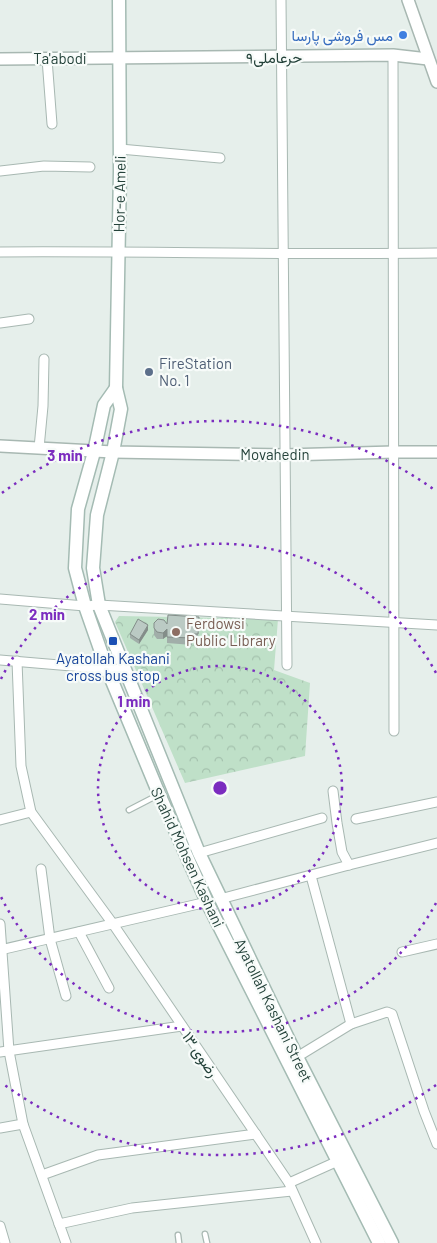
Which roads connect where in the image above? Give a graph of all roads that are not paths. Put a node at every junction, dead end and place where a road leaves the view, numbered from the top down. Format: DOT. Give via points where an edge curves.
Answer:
graph roads {
  1 [pos="119,0"];
  2 [pos="282,0"];
  3 [pos="408,0"];
  4 [pos="393,55"];
  5 [pos="282,57"];
  6 [pos="47,58"];
  7 [pos="120,58"];
  8 [pos="433,58"];
  9 [pos="0,59"];
  10 [pos="437,82"];
  11 [pos="52,124"];
  12 [pos="120,149"];
  13 [pos="220,158"];
  14 [pos="90,167"];
  15 [pos="0,171"];
  16 [pos="118,251"];
  17 [pos="0,252"];
  18 [pos="437,253"];
  19 [pos="283,254"];
  20 [pos="393,254"];
  21 [pos="29,319"];
  22 [pos="0,323"];
  23 [pos="44,359"];
  24 [pos="116,388"];
  25 [pos="0,446"];
  26 [pos="39,448"];
  27 [pos="94,452"];
  28 [pos="112,452"];
  29 [pos="394,452"];
  30 [pos="437,452"];
  31 [pos="285,455"];
  32 [pos="0,599"];
  33 [pos="99,605"];
  34 [pos="85,606"];
  35 [pos="286,617"];
  36 [pos="394,622"];
  37 [pos="437,625"];
  38 [pos="0,660"];
  39 [pos="17,661"];
  40 [pos="287,665"];
  41 [pos="107,669"];
  42 [pos="125,669"];
  43 [pos="394,731"];
  44 [pos="333,791"];
  45 [pos="159,794"];
  46 [pos="437,802"];
  47 [pos="129,810"];
  48 [pos="31,812"];
  49 [pos="322,818"];
  50 [pos="356,819"];
  51 [pos="0,820"];
  52 [pos="437,843"];
  53 [pos="199,853"];
  54 [pos="349,865"];
  55 [pos="42,869"];
  56 [pos="311,876"];
  57 [pos="220,900"];
  58 [pos="207,902"];
  59 [pos="0,924"];
  60 [pos="113,924"];
  61 [pos="79,932"];
  62 [pos="50,939"];
  63 [pos="437,944"];
  64 [pos="0,950"];
  65 [pos="402,952"];
  66 [pos="109,988"];
  67 [pos="66,996"];
  68 [pos="3,1007"];
  69 [pos="351,1024"];
  70 [pos="182,1026"];
  71 [pos="4,1051"];
  72 [pos="297,1057"];
  73 [pos="23,1124"];
  74 [pos="0,1128"];
  75 [pos="256,1134"];
  76 [pos="437,1144"];
  77 [pos="338,1161"];
  78 [pos="42,1175"];
  79 [pos="290,1187"];
  80 [pos="59,1224"];
  81 [pos="0,1226"];
  82 [pos="205,1234"];
  83 [pos="178,1235"];
  84 [pos="5,1243"];
  85 [pos="66,1243"];
  86 [pos="179,1243"];
  87 [pos="206,1243"];
  88 [pos="316,1243"];
  89 [pos="379,1243"];
  90 [pos="392,1243"];
  1 -- 7 [label="main road, Hor-e Ameli"];
  2 -- 5 [label="street"];
  3 -- 8 [label="street"];
  4 -- 5 [label="street, حرعاملی۹"];
  4 -- 8 [label="street, حرعاملی۹"];
  4 -- 20 [label="street"];
  5 -- 7 [label="street, حرعاملی۹"];
  5 -- 19 [label="street"];
  6 -- 7 [label="street, Ta'abodi"];
  6 -- 9 [label="street, Ta'abodi"];
  6 -- 11 [label="street"];
  7 -- 12 [label="main road, Hor-e Ameli"];
  8 -- 10 [label="street"];
  12 -- 13 [label="street"];
  12 -- 16 [label="main road, Hor-e Ameli"];
  14 -- 15 [label="street" via="44,166"];
  16 -- 17 [label="street"];
  16 -- 19 [label="street"];
  16 -- 24 [label="main road, Hor-e Ameli"];
  18 -- 20 [label="street"];
  19 -- 20 [label="street"];
  19 -- 31 [label="street"];
  20 -- 29 [label="street"];
  21 -- 22 [label="street"];
  23 -- 26 [label="street"];
  24 -- 27 [label="main road" via="104,405"];
  24 -- 28 [label="main road, Hor-e Ameli" via="120,409"];
  25 -- 26 [label="street, Movahedin"];
  26 -- 27 [label="street, Movahedin"];
  27 -- 28 [label="street, Movahedin"];
  27 -- 34 [label="main road, Shahid Mohsen Kashani" via="78,509 75,568"];
  28 -- 31 [label="street, Movahedin"];
  28 -- 33 [label="main road" via="97,516 93,568"];
  29 -- 30 [label="street, Movahedin"];
  29 -- 31 [label="street, Movahedin"];
  29 -- 36 [label="street"];
  31 -- 35 [label="street"];
  32 -- 34 [label="street"];
  33 -- 34 [label="street"];
  33 -- 35 [label="street"];
  33 -- 42 [label="main road, Ayatollah Kashani Street"];
  34 -- 41 [label="main road, Shahid Mohsen Kashani"];
  35 -- 36 [label="street"];
  35 -- 40 [label="street"];
  36 -- 37 [label="street"];
  36 -- 43 [label="street"];
  38 -- 39 [label="street"];
  39 -- 41 [label="street"];
  39 -- 48 [label="street" via="21,766"];
  41 -- 42 [label="street"];
  41 -- 45 [label="main road, Shahid Mohsen Kashani"];
  42 -- 53 [label="main road, Ayatollah Kashani Street"];
  44 -- 54 [label="street" via="342,852"];
  45 -- 47 [label="lane"];
  45 -- 58 [label="main road, Shahid Mohsen Kashani"];
  46 -- 50 [label="street"];
  48 -- 51 [label="street"];
  48 -- 60 [label="street, رضوی ۱۳"];
  49 -- 53 [label="street"];
  52 -- 54 [label="street"];
  53 -- 57 [label="main road, Ayatollah Kashani Street"];
  54 -- 56 [label="street"];
  55 -- 62 [label="street"];
  56 -- 57 [label="street"];
  56 -- 69 [label="street"];
  57 -- 58 [label="main road"];
  57 -- 72 [label="main road, Ayatollah Kashani Street"];
  58 -- 60 [label="street"];
  58 -- 77 [label="main road, Shahid Mohsen Kashani"];
  59 -- 64 [label="street"];
  60 -- 61 [label="street"];
  60 -- 70 [label="street, رضوی ۱۳"];
  61 -- 62 [label="street"];
  61 -- 66 [label="street"];
  62 -- 64 [label="street"];
  62 -- 67 [label="street"];
  63 -- 65 [label="street"];
  64 -- 68 [label="street"];
  68 -- 71 [label="street"];
  69 -- 72 [label="street"];
  69 -- 76 [label="street" via="387,1012 392,1014"];
  70 -- 71 [label="street"];
  70 -- 75 [label="street, رضوی ۱۳"];
  71 -- 73 [label="street"];
  72 -- 90 [label="main road, Ayatollah Kashani Street"];
  73 -- 74 [label="street"];
  73 -- 78 [label="street"];
  75 -- 78 [label="street" via="98,1155"];
  75 -- 79 [label="street, رضوی ۱۳"];
  77 -- 79 [label="street"];
  77 -- 89 [label="main road, Shahid Mohsen Kashani"];
  78 -- 80 [label="street"];
  79 -- 80 [label="street" via="132,1208"];
  79 -- 88 [label="street, رضوی ۱۳"];
  80 -- 85 [label="street"];
  81 -- 84 [label="street"];
  82 -- 87 [label="lane"];
  83 -- 86 [label="lane"];
}
